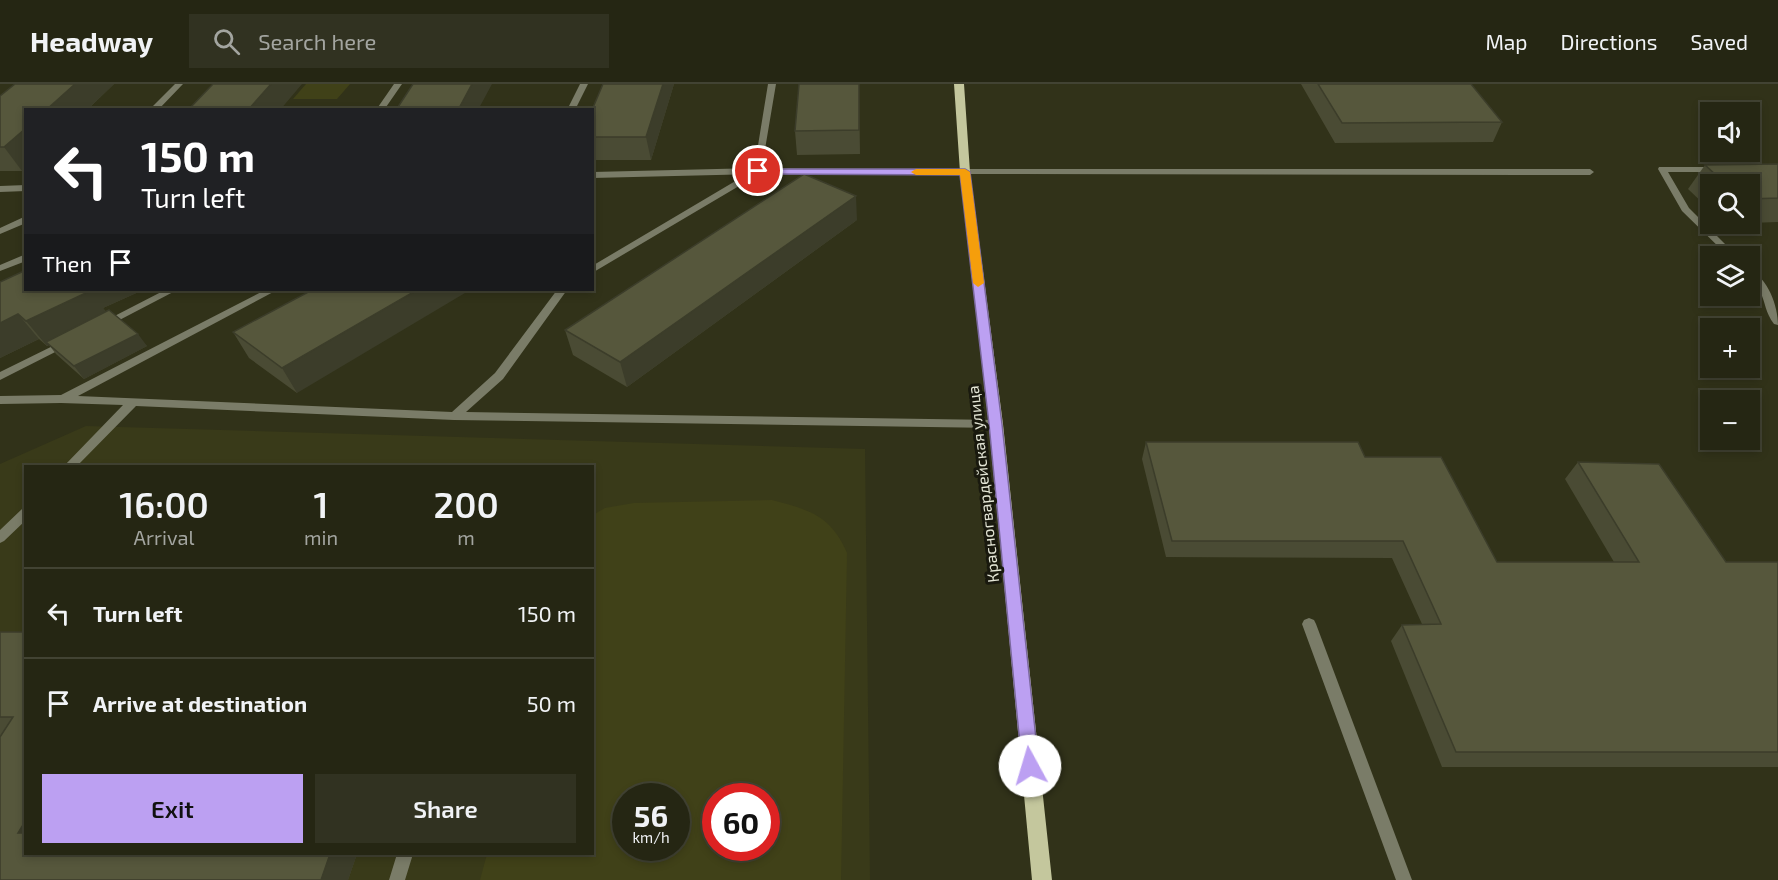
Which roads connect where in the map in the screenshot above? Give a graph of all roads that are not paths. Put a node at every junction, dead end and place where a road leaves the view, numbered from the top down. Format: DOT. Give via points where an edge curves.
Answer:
graph roads {
  1 [pos="179,84"];
  2 [pos="399,84"];
  3 [pos="584,84"];
  4 [pos="772,84"];
  5 [pos="959,84"];
  6 [pos="155,108"];
  7 [pos="381,108"];
  8 [pos="573,108"];
  9 [pos="1732,169"];
  10 [pos="758,171"];
  11 [pos="965,172"];
  12 [pos="1590,172"];
  13 [pos="594,175"];
  14 [pos="24,188"];
  15 [pos="0,189"];
  16 [pos="24,220"];
  17 [pos="0,231"];
  18 [pos="1723,246"];
  19 [pos="24,258"];
  20 [pos="0,268"];
  21 [pos="594,269"];
  22 [pos="1760,283"];
  23 [pos="170,291"];
  24 [pos="270,291"];
  25 [pos="561,291"];
  26 [pos="1778,322"];
  27 [pos="0,376"];
  28 [pos="61,399"];
  29 [pos="0,400"];
  30 [pos="132,403"];
  31 [pos="454,416"];
  32 [pos="996,424"];
  33 [pos="71,465"];
  34 [pos="24,514"];
  35 [pos="0,538"];
  36 [pos="1309,624"];
  37 [pos="405,855"];
  38 [pos="398,880"];
  39 [pos="1042,880"];
  40 [pos="1404,880"];
  1 -- 6 [label="street"];
  2 -- 7 [label="street"];
  3 -- 8 [label="street"];
  4 -- 10 [label="street"];
  5 -- 11 [label="main road, Красногвардейская улица"];
  9 -- 18 [label="street" via="1662,169 1685,209"];
  10 -- 11 [label="street"];
  10 -- 13 [label="street"];
  10 -- 21 [label="street"];
  11 -- 12 [label="street"];
  11 -- 32 [label="main road, Красногвардейская улица"];
  14 -- 15 [label="street"];
  16 -- 17 [label="street"];
  19 -- 20 [label="street"];
  22 -- 26 [label="street" via="1768,298 1768,309"];
  23 -- 27 [label="street"];
  24 -- 28 [label="street"];
  25 -- 31 [label="street" via="542,312 498,378"];
  28 -- 29 [label="street"];
  28 -- 30 [label="street"];
  30 -- 31 [label="street"];
  30 -- 33 [label="street"];
  31 -- 32 [label="street"];
  32 -- 39 [label="main road, Красногвардейская улица"];
  34 -- 35 [label="street"];
  36 -- 40 [label="street"];
  37 -- 38 [label="street"];
}
